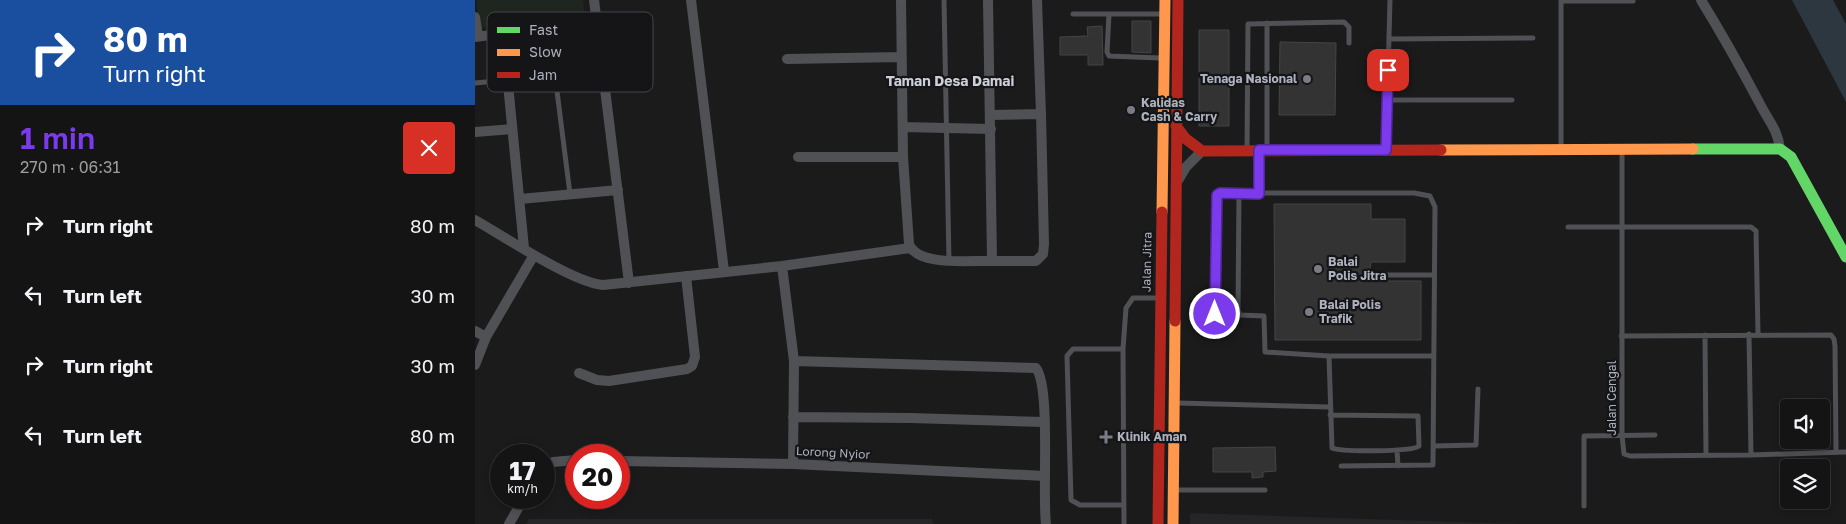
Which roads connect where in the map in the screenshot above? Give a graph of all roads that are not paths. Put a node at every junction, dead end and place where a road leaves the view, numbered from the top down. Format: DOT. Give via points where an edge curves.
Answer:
graph roads {
  1 [pos="691,0"];
  2 [pos="901,0"];
  3 [pos="944,0"];
  4 [pos="988,0"];
  5 [pos="1037,0"];
  6 [pos="1165,0"];
  7 [pos="1178,0"];
  8 [pos="1390,0"];
  9 [pos="1701,0"];
  10 [pos="1561,1"];
  11 [pos="1633,1"];
  12 [pos="1073,14"];
  13 [pos="1109,14"];
  14 [pos="1164,14"];
  15 [pos="475,17"];
  16 [pos="1267,23"];
  17 [pos="476,37"];
  18 [pos="1533,38"];
  19 [pos="1389,39"];
  20 [pos="1349,43"];
  21 [pos="901,57"];
  22 [pos="1164,58"];
  23 [pos="787,59"];
  24 [pos="1248,79"];
  25 [pos="1266,79"];
  26 [pos="509,92"];
  27 [pos="557,92"];
  28 [pos="606,92"];
  29 [pos="1387,100"];
  30 [pos="1512,100"];
  31 [pos="1041,114"];
  32 [pos="991,115"];
  33 [pos="1176,126"];
  34 [pos="903,127"];
  35 [pos="947,128"];
  36 [pos="512,129"];
  37 [pos="991,129"];
  38 [pos="475,132"];
  39 [pos="1561,149"];
  40 [pos="1622,149"];
  41 [pos="1780,149"];
  42 [pos="1257,150"];
  43 [pos="1386,150"];
  44 [pos="1202,151"];
  45 [pos="903,157"];
  46 [pos="798,158"];
  47 [pos="1176,185"];
  48 [pos="618,190"];
  49 [pos="570,194"];
  50 [pos="1239,194"];
  51 [pos="1259,194"];
  52 [pos="520,199"];
  53 [pos="475,220"];
  54 [pos="1621,226"];
  55 [pos="1568,227"];
  56 [pos="523,248"];
  57 [pos="911,248"];
  58 [pos="534,255"];
  59 [pos="1846,257"];
  60 [pos="949,261"];
  61 [pos="993,261"];
  62 [pos="782,266"];
  63 [pos="724,271"];
  64 [pos="1373,275"];
  65 [pos="1434,275"];
  66 [pos="686,276"];
  67 [pos="629,283"];
  68 [pos="1160,298"];
  69 [pos="1215,314"];
  70 [pos="475,331"];
  71 [pos="1749,334"];
  72 [pos="1758,334"];
  73 [pos="1705,335"];
  74 [pos="1621,336"];
  75 [pos="486,337"];
  76 [pos="1123,349"];
  77 [pos="1329,356"];
  78 [pos="1434,356"];
  79 [pos="794,361"];
  80 [pos="475,365"];
  81 [pos="579,373"];
  82 [pos="1478,388"];
  83 [pos="1175,403"];
  84 [pos="1329,407"];
  85 [pos="1330,415"];
  86 [pos="793,417"];
  87 [pos="1045,422"];
  88 [pos="1622,435"];
  89 [pos="1655,435"];
  90 [pos="1434,446"];
  91 [pos="1397,450"];
  92 [pos="1836,452"];
  93 [pos="1846,452"];
  94 [pos="1706,455"];
  95 [pos="1751,455"];
  96 [pos="630,461"];
  97 [pos="793,464"];
  98 [pos="1341,466"];
  99 [pos="1398,466"];
  100 [pos="1045,476"];
  101 [pos="1174,490"];
  102 [pos="1265,490"];
  103 [pos="1123,506"];
  104 [pos="1584,506"];
  105 [pos="518,509"];
  106 [pos="509,524"];
  107 [pos="1046,524"];
  108 [pos="1123,524"];
  109 [pos="1158,524"];
  110 [pos="1173,524"];
  1 -- 63 [label="street"];
  2 -- 21 [label="street"];
  3 -- 35 [label="lane"];
  4 -- 32 [label="street"];
  5 -- 31 [label="street"];
  6 -- 14 [label="main road, Jalan Jitra"];
  7 -- 33 [label="main road"];
  8 -- 19 [label="lane"];
  9 -- 41 [label="street" via="1777,131"];
  10 -- 11 [label="lane"];
  10 -- 39 [label="lane"];
  12 -- 13 [label="lane"];
  13 -- 14 [label="lane"];
  13 -- 22 [label="lane" via="1109,56"];
  14 -- 22 [label="main road, Jalan Jitra"];
  15 -- 17 [label="street"];
  16 -- 20 [label="lane" via="1344,22 1349,27"];
  16 -- 24 [label="lane" via="1248,24"];
  16 -- 25 [label="lane"];
  18 -- 19 [label="lane"];
  19 -- 29 [label="lane"];
  21 -- 23 [label="street"];
  21 -- 34 [label="street"];
  22 -- 68 [label="main road, Jalan Jitra"];
  24 -- 25 [label="lane"];
  24 -- 42 [label="lane"];
  25 -- 42 [label="lane"];
  26 -- 36 [label="street"];
  27 -- 49 [label="lane"];
  28 -- 48 [label="street"];
  29 -- 30 [label="lane"];
  29 -- 43 [label="lane"];
  31 -- 32 [label="street"];
  31 -- 61 [label="street" via="1043,254 1036,261"];
  32 -- 37 [label="street"];
  33 -- 44 [label="main road" via="1192,145"];
  33 -- 47 [label="main road"];
  34 -- 35 [label="street"];
  34 -- 45 [label="street"];
  35 -- 37 [label="street"];
  35 -- 60 [label="lane"];
  36 -- 38 [label="street"];
  36 -- 52 [label="street"];
  37 -- 61 [label="street"];
  39 -- 40 [label="main road"];
  39 -- 43 [label="main road"];
  40 -- 41 [label="main road"];
  40 -- 54 [label="lane, Jalan Cengal"];
  41 -- 59 [label="main road" via="1791,157"];
  42 -- 43 [label="main road"];
  42 -- 44 [label="main road"];
  42 -- 51 [label="lane"];
  44 -- 47 [label="street"];
  45 -- 46 [label="street"];
  45 -- 57 [label="street" via="907,237"];
  47 -- 83 [label="main road"];
  48 -- 49 [label="street"];
  48 -- 67 [label="street"];
  49 -- 52 [label="street"];
  50 -- 51 [label="lane"];
  50 -- 69 [label="lane" via="1220,193 1215,198"];
  50 -- 77 [label="lane" via="1238,314 1264,316 1265,352"];
  51 -- 65 [label="lane" via="1414,193 1430,196 1435,207"];
  52 -- 56 [label="street"];
  53 -- 56 [label="street"];
  54 -- 55 [label="lane"];
  54 -- 72 [label="lane" via="1751,227 1756,231"];
  54 -- 74 [label="lane, Jalan Cengal"];
  56 -- 58 [label="street"];
  57 -- 60 [label="street" via="926,257"];
  57 -- 62 [label="street"];
  58 -- 67 [label="street" via="595,284"];
  58 -- 75 [label="street"];
  60 -- 61 [label="street"];
  62 -- 63 [label="street"];
  62 -- 79 [label="street"];
  63 -- 66 [label="street"];
  64 -- 65 [label="lane"];
  65 -- 78 [label="lane"];
  66 -- 67 [label="street"];
  66 -- 81 [label="street" via="695,357 692,366 609,381"];
  68 -- 76 [label="lane" via="1133,298 1128,302"];
  68 -- 109 [label="main road, Jalan Jitra"];
  70 -- 75 [label="street"];
  71 -- 72 [label="lane"];
  71 -- 73 [label="lane"];
  71 -- 95 [label="lane"];
  72 -- 92 [label="lane" via="1825,334 1834,339"];
  73 -- 74 [label="lane"];
  73 -- 94 [label="lane"];
  74 -- 88 [label="lane, Jalan Cengal"];
  75 -- 80 [label="street"];
  76 -- 103 [label="lane"];
  76 -- 103 [label="lane" via="1073,349 1067,356 1071,500 1079,505"];
  77 -- 78 [label="lane"];
  77 -- 84 [label="lane"];
  78 -- 90 [label="lane"];
  79 -- 86 [label="street"];
  79 -- 87 [label="street" via="1036,368 1041,376"];
  82 -- 90 [label="lane" via="1476,444"];
  83 -- 84 [label="lane"];
  83 -- 101 [label="main road"];
  84 -- 85 [label="lane"];
  85 -- 91 [label="lane" via="1331,445 1335,450"];
  85 -- 91 [label="lane" via="1418,416 1419,448"];
  86 -- 87 [label="street"];
  86 -- 97 [label="street"];
  87 -- 100 [label="street"];
  88 -- 89 [label="lane"];
  88 -- 94 [label="lane, Jalan Cengal" via="1623,450 1629,456"];
  88 -- 104 [label="lane" via="1584,436"];
  90 -- 99 [label="lane" via="1433,465"];
  91 -- 99 [label="lane"];
  92 -- 93 [label="lane, Jalan Cengal"];
  92 -- 95 [label="lane, Jalan Cengal"];
  94 -- 95 [label="lane, Jalan Cengal"];
  96 -- 97 [label="street, Lorong Nyior"];
  97 -- 100 [label="street, Lorong Nyior"];
  98 -- 99 [label="lane"];
  100 -- 107 [label="street"];
  101 -- 102 [label="lane"];
  101 -- 110 [label="main road"];
  103 -- 108 [label="lane"];
  105 -- 106 [label="street"];
}
